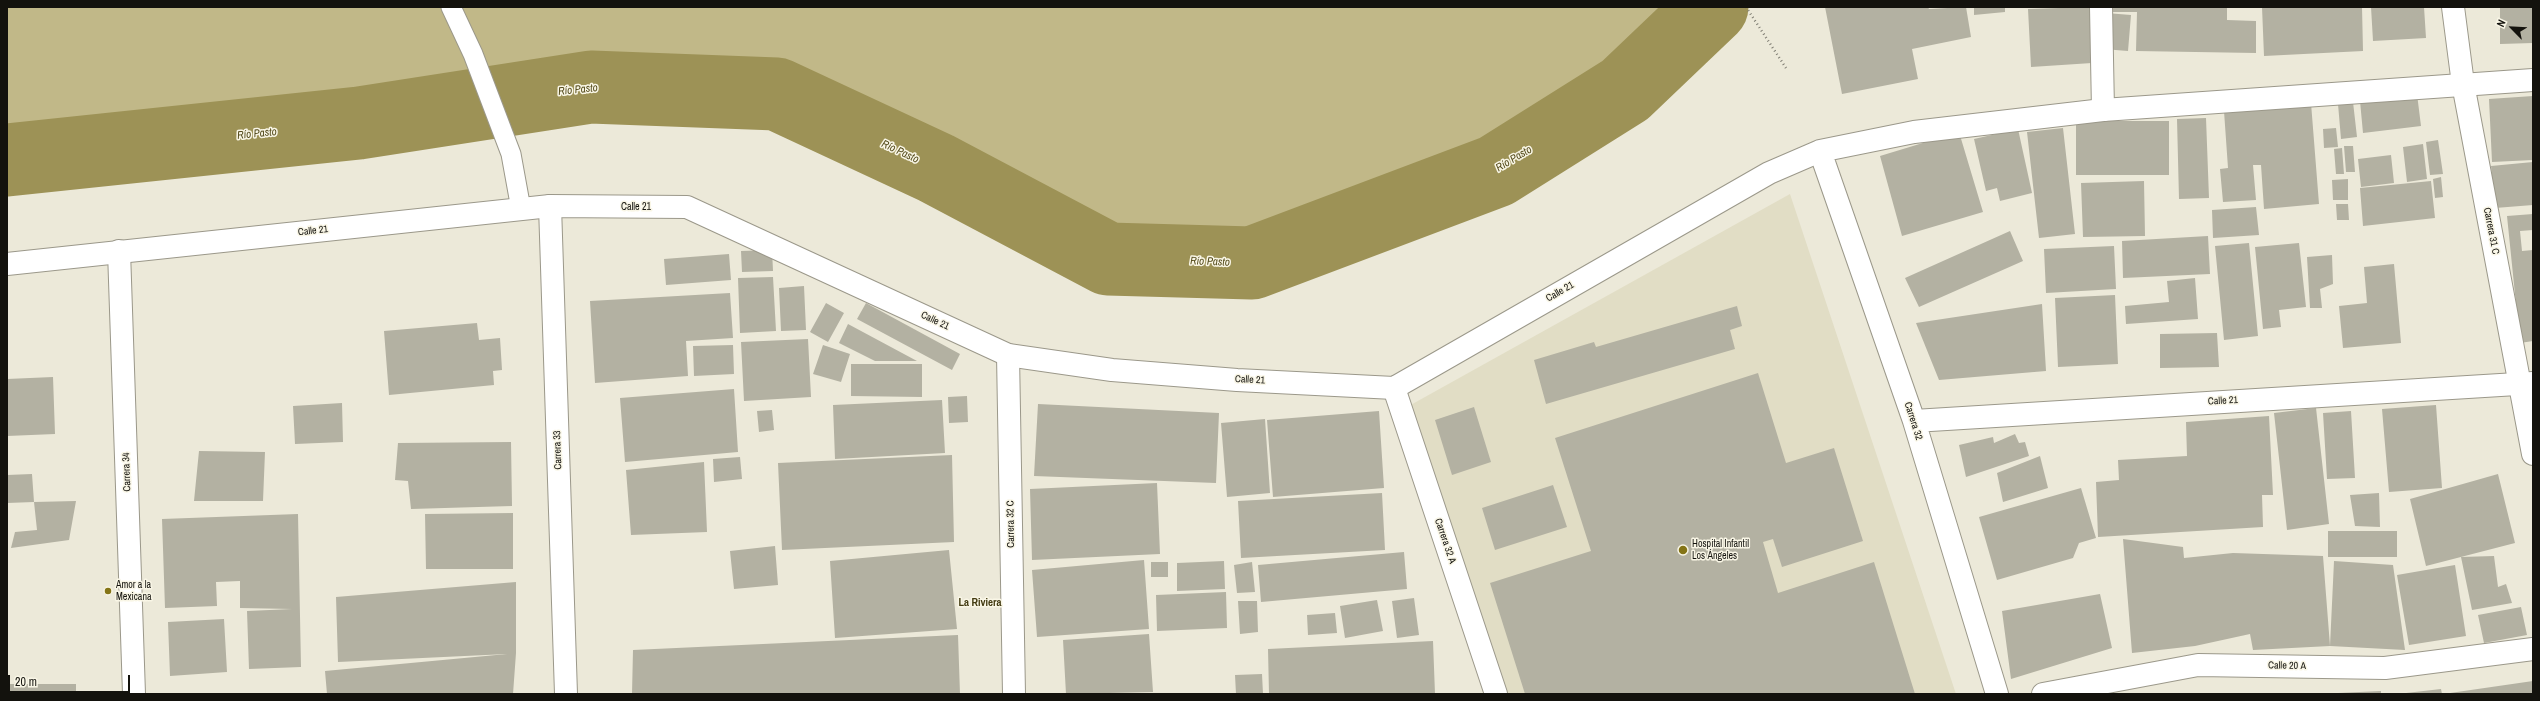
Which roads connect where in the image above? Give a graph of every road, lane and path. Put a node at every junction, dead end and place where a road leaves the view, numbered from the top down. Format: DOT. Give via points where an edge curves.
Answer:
graph roads {
  1 [pos="451,7"];
  2 [pos="1746,7"];
  3 [pos="2101,7"];
  4 [pos="2453,7"];
  5 [pos="1786,68"];
  6 [pos="2533,80"];
  7 [pos="2463,84"];
  8 [pos="2103,110"];
  9 [pos="1820,151"];
  10 [pos="550,206"];
  11 [pos="521,209"];
  12 [pos="119,250"];
  13 [pos="7,264"];
  14 [pos="1008,355"];
  15 [pos="2527,383"];
  16 [pos="1394,388"];
  17 [pos="1914,421"];
  18 [pos="2533,454"];
  19 [pos="2533,649"];
  20 [pos="134,694"];
  21 [pos="566,694"];
  22 [pos="1014,694"];
  23 [pos="1496,694"];
  24 [pos="1997,694"];
  25 [pos="2043,694"];
  1 -- 11 [label="lane" via="473,54 510,154"];
  2 -- 5 [label="path"];
  3 -- 8 [label="street"];
  4 -- 7 [label="street, Carrera 31 C"];
  6 -- 7 [label="street, Calle 21"];
  7 -- 8 [label="street, Calle 21"];
  7 -- 15 [label="street, Carrera 31 C"];
  8 -- 9 [label="street, Calle 21" via="1914,132"];
  9 -- 16 [label="street, Calle 21" via="1769,173"];
  9 -- 17 [label="street, Carrera 32"];
  10 -- 11 [label="street, Calle 21"];
  10 -- 14 [label="street, Calle 21" via="687,207"];
  10 -- 21 [label="street, Carrera 33"];
  11 -- 12 [label="street, Calle 21"];
  12 -- 13 [label="street, Calle 21"];
  12 -- 20 [label="street, Carrera 34"];
  14 -- 16 [label="street, Calle 21" via="1112,370 1237,380"];
  14 -- 22 [label="street, Carrera 32 C"];
  15 -- 17 [label="street, Calle 21"];
  15 -- 18 [label="street, Carrera 31 C"];
  16 -- 23 [label="street, Carrera 32 A"];
  17 -- 24 [label="street, Carrera 32"];
  19 -- 25 [label="street, Calle 20 A" via="2385,668 2198,665"];
}
